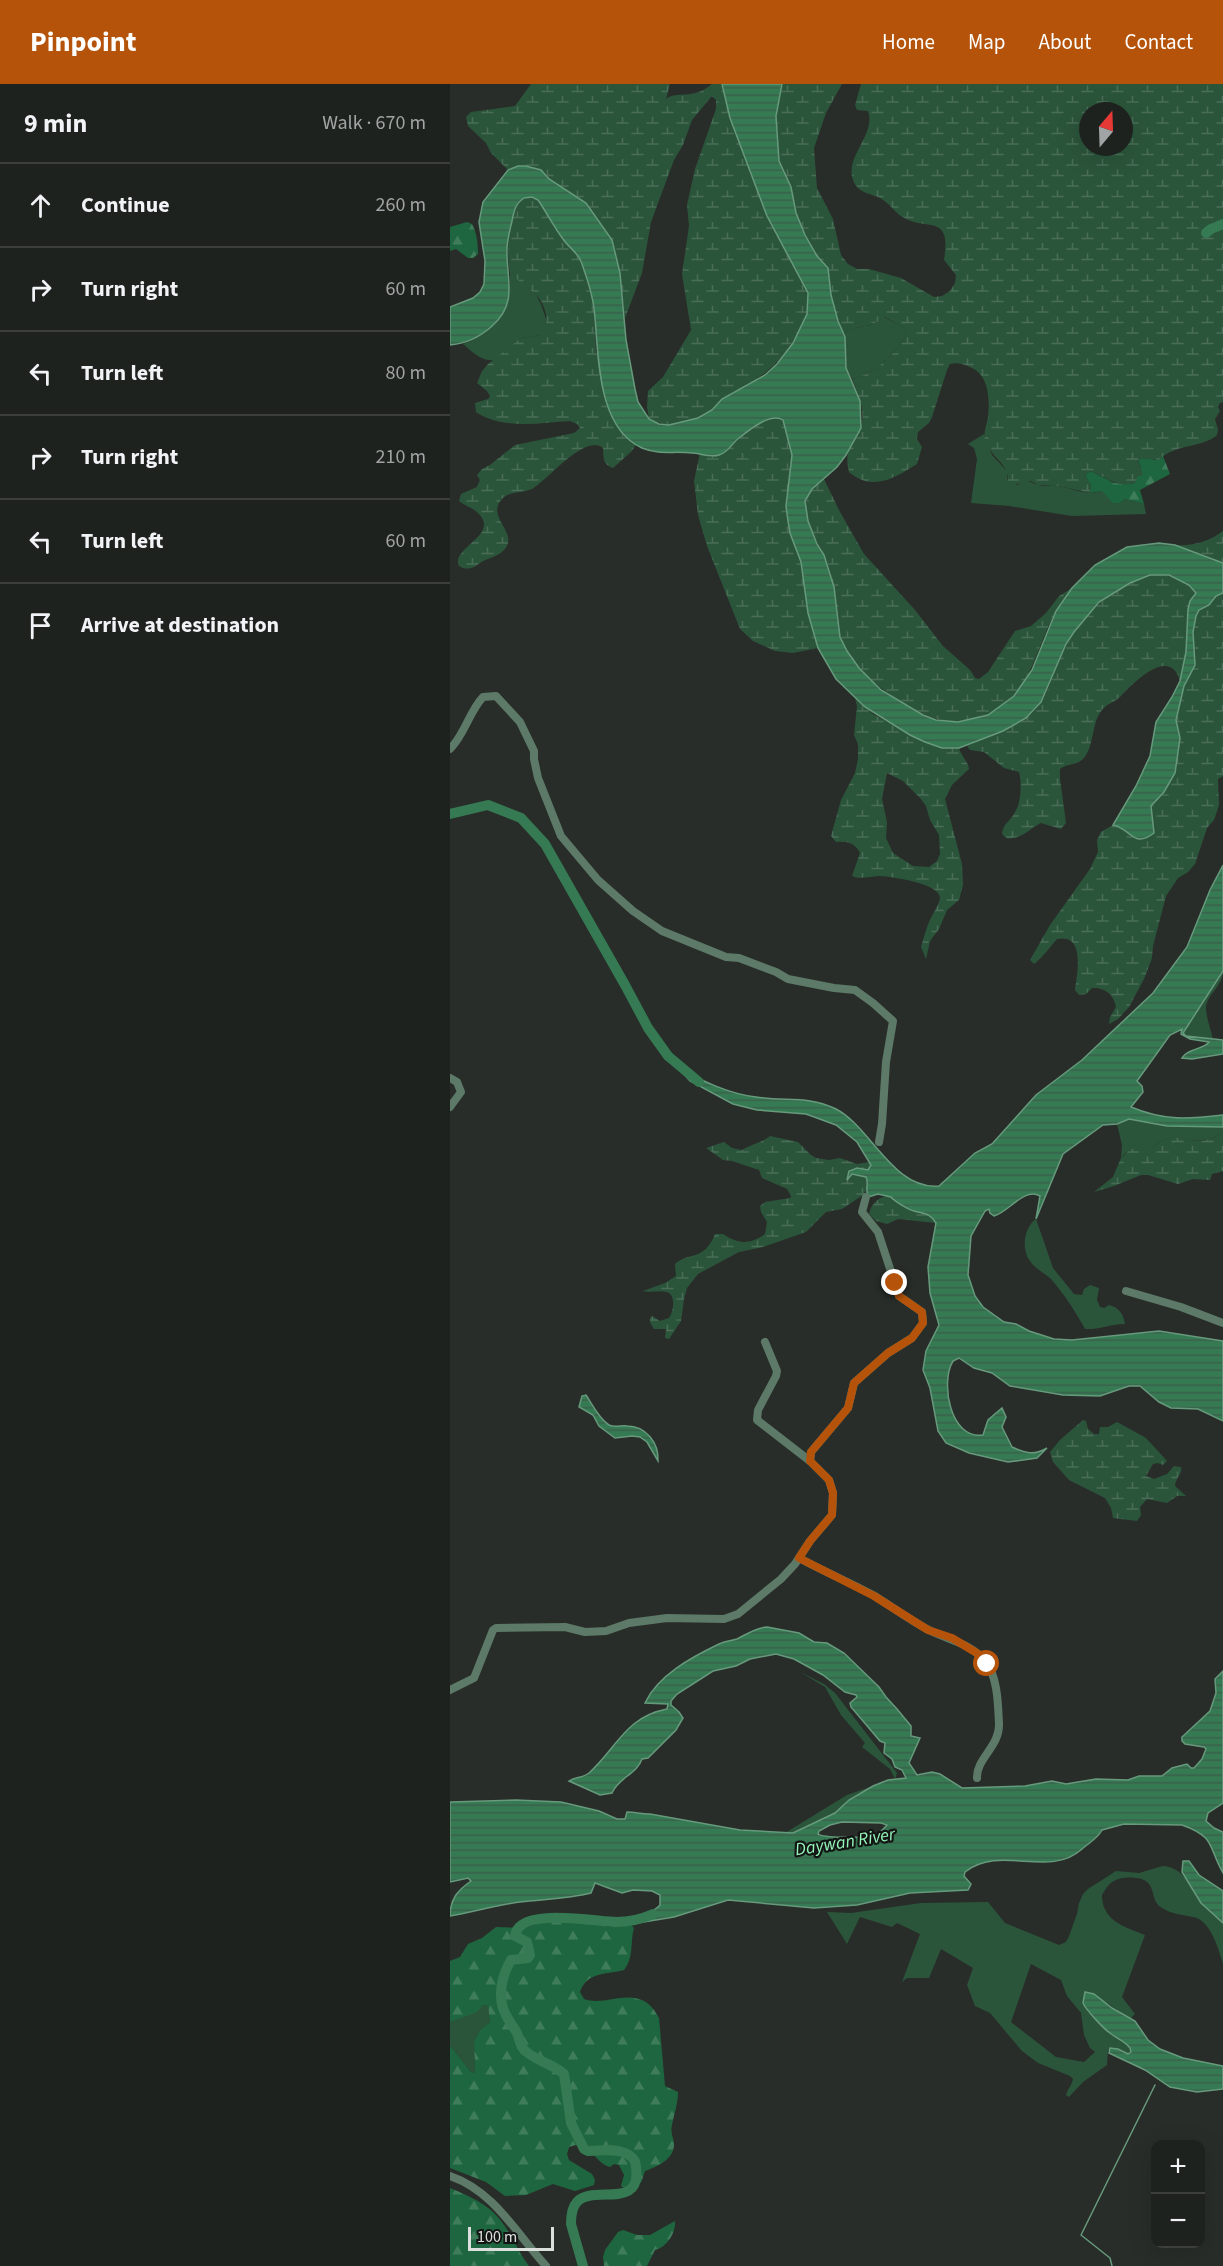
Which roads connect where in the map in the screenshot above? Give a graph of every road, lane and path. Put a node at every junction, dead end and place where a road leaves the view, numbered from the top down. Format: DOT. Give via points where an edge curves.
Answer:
graph roads {
  1 [pos="450,749"];
  2 [pos="450,1078"];
  3 [pos="450,1107"];
  4 [pos="879,1142"];
  5 [pos="866,1197"];
  6 [pos="1126,1291"];
  7 [pos="1223,1323"];
  8 [pos="765,1342"];
  9 [pos="810,1461"];
  10 [pos="799,1558"];
  11 [pos="450,1690"];
  12 [pos="977,1778"];
  13 [pos="450,2176"];
  14 [pos="546,2266"];
  1 -- 4 [label="street" via="475,705 483,697 496,696 519,722 534,751 538,778 561,836 598,880 633,911 690,944 739,958 788,979 855,990 873,1003 892,1021"];
  2 -- 3 [label="street" via="457,1082 461,1092"];
  5 -- 9 [label="street" via="862,1212 878,1232 899,1296 922,1312 923,1323 912,1338 854,1383 848,1408 811,1452"];
  6 -- 7 [label="street"];
  8 -- 9 [label="street" via="777,1371 758,1410 758,1420"];
  9 -- 10 [label="street" via="829,1480 832,1515"];
  10 -- 11 [label="street" via="781,1579 738,1614 724,1619 667,1618 585,1632 565,1627 496,1628 474,1678"];
  10 -- 12 [label="street" via="980,1655 995,1685 999,1726"];
  13 -- 14 [label="street" via="488,2197"];
}
